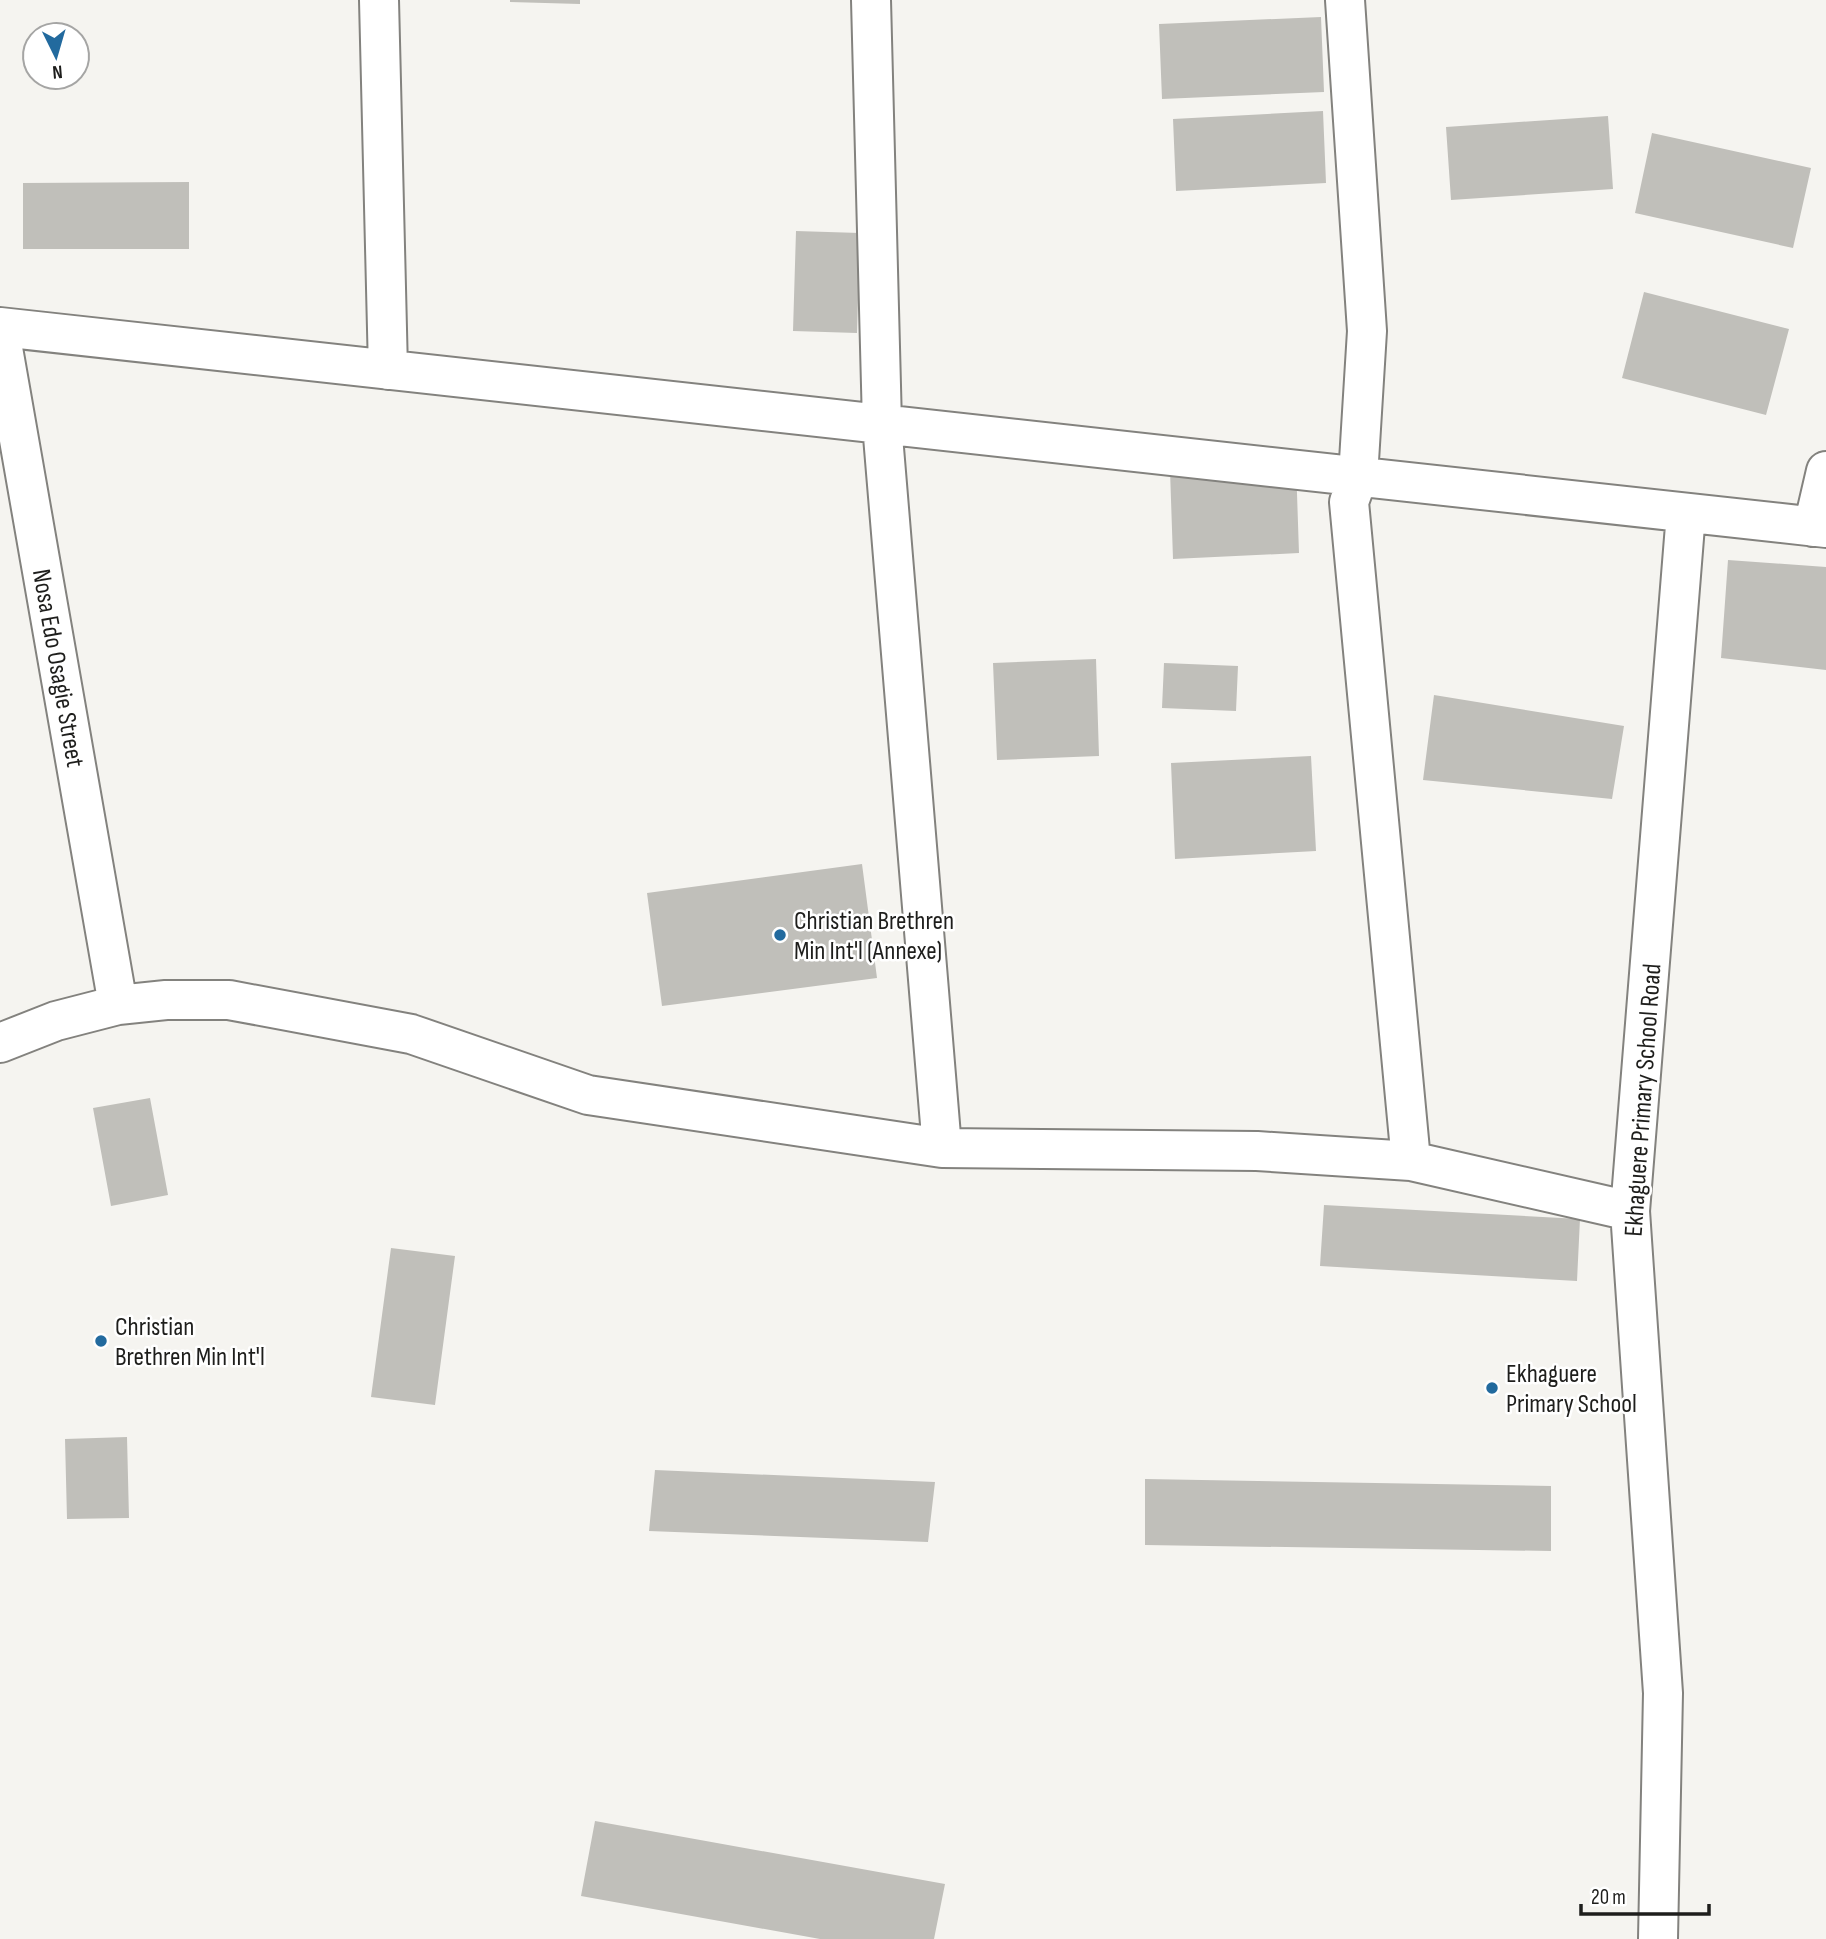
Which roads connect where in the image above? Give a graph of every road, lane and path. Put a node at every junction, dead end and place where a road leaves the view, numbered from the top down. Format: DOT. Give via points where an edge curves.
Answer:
graph roads {
  1 [pos="379,0"];
  2 [pos="871,0"];
  3 [pos="1345,0"];
  4 [pos="0,329"];
  5 [pos="388,370"];
  6 [pos="882,424"];
  7 [pos="1826,471"];
  8 [pos="1358,477"];
  9 [pos="1686,513"];
  10 [pos="1819,527"];
  11 [pos="118,1005"];
  12 [pos="0,1043"];
  13 [pos="942,1148"];
  14 [pos="1411,1160"];
  15 [pos="1630,1211"];
  16 [pos="1658,1939"];
  1 -- 5 [label="street"];
  2 -- 6 [label="street"];
  3 -- 8 [label="street" via="1367,331"];
  4 -- 5 [label="street"];
  4 -- 11 [label="street, Nosa Edo Osagie Street"];
  5 -- 6 [label="street"];
  6 -- 8 [label="street"];
  6 -- 13 [label="street"];
  7 -- 10 [label="street"];
  8 -- 9 [label="street"];
  8 -- 14 [label="street" via="1349,502"];
  9 -- 10 [label="street"];
  9 -- 15 [label="street, Ekhaguere Primary School Road"];
  11 -- 12 [label="street" via="56,1021"];
  11 -- 13 [label="street" via="229,1000 411,1034 588,1095"];
  13 -- 14 [label="street" via="1257,1151"];
  14 -- 15 [label="street"];
  15 -- 16 [label="street, Ekhaguere Primary School Road" via="1663,1693"];
}
